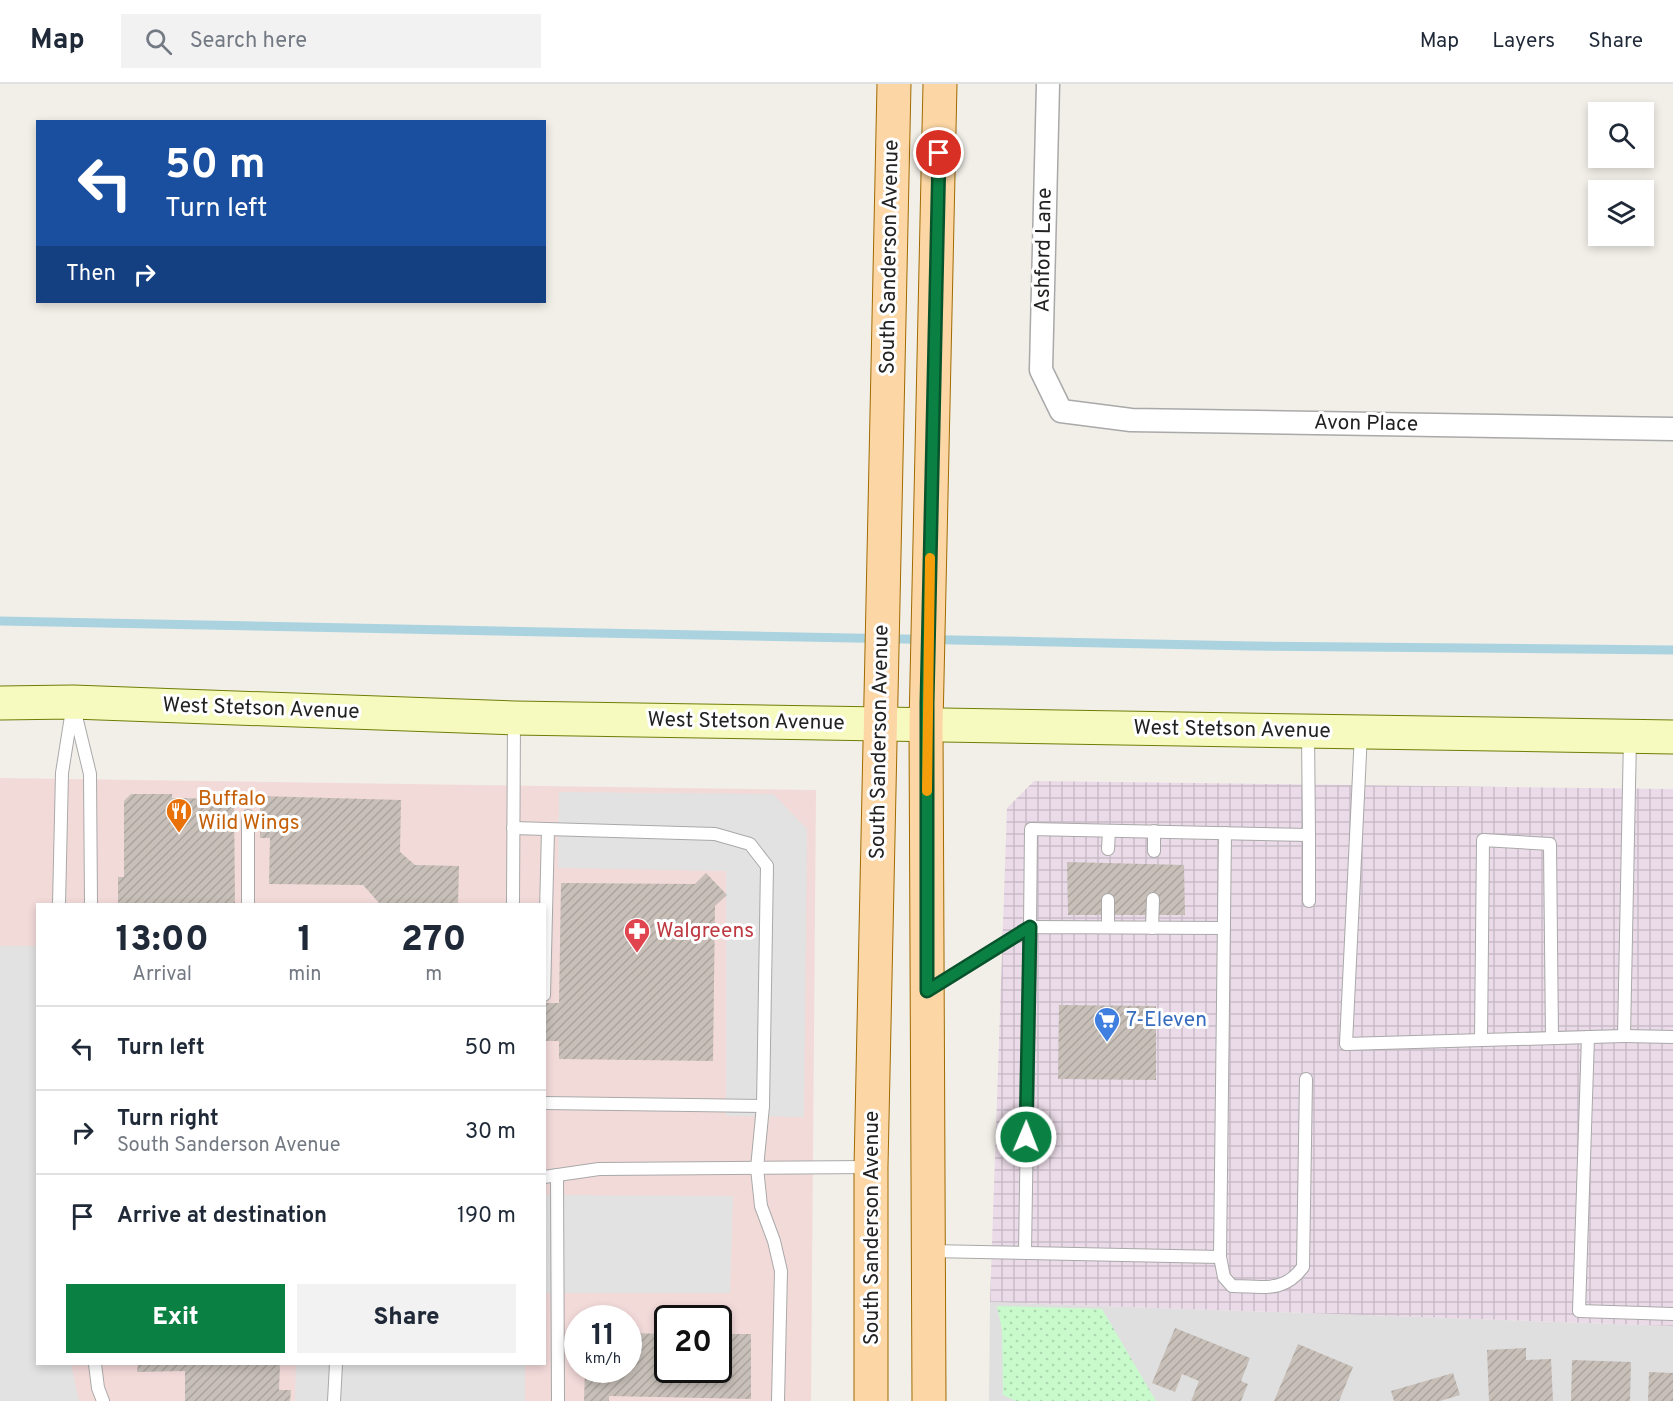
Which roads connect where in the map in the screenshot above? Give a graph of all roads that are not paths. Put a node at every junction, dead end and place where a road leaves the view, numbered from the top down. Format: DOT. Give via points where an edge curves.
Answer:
graph roads {
  1 [pos="894,84"];
  2 [pos="940,84"];
  3 [pos="1048,84"];
  4 [pos="1060,411"];
  5 [pos="1673,429"];
  6 [pos="73,702"];
  7 [pos="0,703"];
  8 [pos="514,718"];
  9 [pos="881,724"];
  10 [pos="926,725"];
  11 [pos="1308,731"];
  12 [pos="1361,732"];
  13 [pos="1630,736"];
  14 [pos="1673,737"];
  15 [pos="248,816"];
  16 [pos="513,828"];
  17 [pos="548,830"];
  18 [pos="1109,831"];
  19 [pos="1154,831"];
  20 [pos="1224,833"];
  21 [pos="1309,835"];
  22 [pos="1108,849"];
  23 [pos="1154,850"];
  24 [pos="1153,899"];
  25 [pos="1108,900"];
  26 [pos="1309,901"];
  27 [pos="59,903"];
  28 [pos="92,903"];
  29 [pos="248,903"];
  30 [pos="513,903"];
  31 [pos="546,912"];
  32 [pos="1030,927"];
  33 [pos="1108,927"];
  34 [pos="1152,928"];
  35 [pos="1224,928"];
  36 [pos="927,991"];
  37 [pos="1624,1036"];
  38 [pos="1588,1037"];
  39 [pos="1673,1037"];
  40 [pos="1552,1038"];
  41 [pos="1481,1040"];
  42 [pos="1306,1079"];
  43 [pos="546,1103"];
  44 [pos="762,1106"];
  45 [pos="872,1167"];
  46 [pos="757,1168"];
  47 [pos="551,1176"];
  48 [pos="928,1251"];
  49 [pos="1024,1253"];
  50 [pos="1220,1257"];
  51 [pos="1673,1314"];
  52 [pos="94,1365"];
  53 [pos="336,1365"];
  54 [pos="103,1401"];
  55 [pos="334,1401"];
  56 [pos="558,1401"];
  57 [pos="778,1401"];
  58 [pos="871,1401"];
  59 [pos="929,1401"];
  1 -- 9 [label="main road, South Sanderson Avenue"];
  2 -- 10 [label="main road"];
  3 -- 4 [label="street, Ashford Lane" via="1041,370"];
  4 -- 5 [label="street, Avon Place" via="1131,420"];
  6 -- 7 [label="main road, West Stetson Avenue"];
  6 -- 8 [label="main road, West Stetson Avenue"];
  6 -- 27 [label="lane" via="62,773"];
  6 -- 28 [label="lane" via="90,774"];
  8 -- 9 [label="main road, West Stetson Avenue"];
  8 -- 16 [label="lane"];
  9 -- 10 [label="main road, West Stetson Avenue"];
  9 -- 45 [label="main road, South Sanderson Avenue"];
  10 -- 11 [label="main road, West Stetson Avenue"];
  10 -- 36 [label="main road"];
  11 -- 12 [label="main road, West Stetson Avenue"];
  11 -- 21 [label="lane"];
  12 -- 13 [label="main road, West Stetson Avenue"];
  12 -- 41 [label="lane" via="1346,1044"];
  13 -- 14 [label="main road, West Stetson Avenue"];
  13 -- 37 [label="lane"];
  15 -- 29 [label="lane"];
  16 -- 17 [label="lane"];
  16 -- 30 [label="lane"];
  17 -- 31 [label="lane"];
  17 -- 44 [label="lane" via="715,834 750,844 767,866"];
  18 -- 19 [label="lane"];
  18 -- 22 [label="lane"];
  18 -- 32 [label="lane" via="1031,829"];
  19 -- 20 [label="lane"];
  19 -- 23 [label="lane"];
  20 -- 21 [label="lane"];
  20 -- 35 [label="lane"];
  21 -- 26 [label="lane"];
  24 -- 34 [label="lane"];
  25 -- 33 [label="lane"];
  32 -- 33 [label="lane"];
  32 -- 36 [label="lane"];
  32 -- 49 [label="lane"];
  33 -- 34 [label="lane"];
  34 -- 35 [label="lane"];
  35 -- 50 [label="lane"];
  36 -- 48 [label="main road"];
  37 -- 38 [label="lane"];
  37 -- 39 [label="lane"];
  38 -- 40 [label="lane"];
  38 -- 51 [label="lane" via="1579,1311"];
  40 -- 41 [label="lane"];
  40 -- 41 [label="lane" via="1550,844 1483,840"];
  42 -- 50 [label="lane" via="1303,1267 1294,1279 1279,1287 1232,1286 1224,1277"];
  43 -- 44 [label="lane"];
  44 -- 46 [label="lane"];
  45 -- 46 [label="lane"];
  45 -- 58 [label="main road, South Sanderson Avenue"];
  46 -- 47 [label="lane" via="599,1169"];
  46 -- 57 [label="lane" via="761,1206 781,1271"];
  47 -- 56 [label="lane"];
  48 -- 49 [label="lane"];
  48 -- 59 [label="main road"];
  49 -- 50 [label="lane"];
  52 -- 54 [label="lane"];
  53 -- 55 [label="lane"];
}
